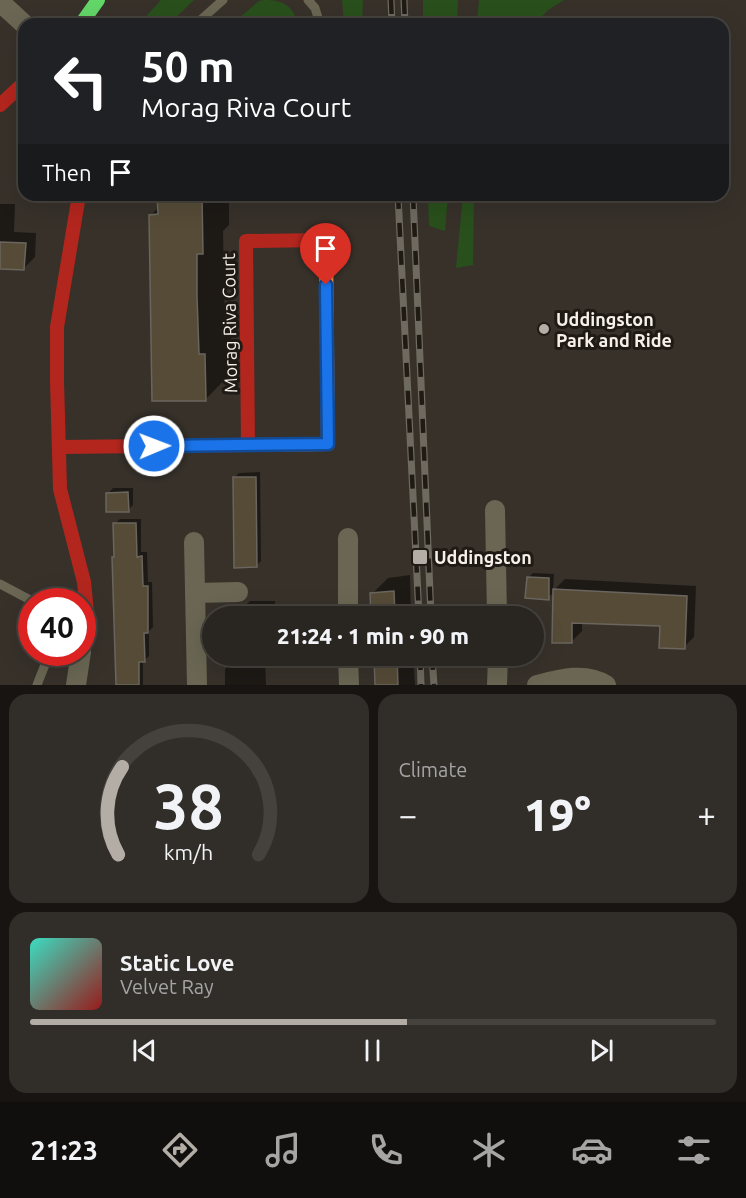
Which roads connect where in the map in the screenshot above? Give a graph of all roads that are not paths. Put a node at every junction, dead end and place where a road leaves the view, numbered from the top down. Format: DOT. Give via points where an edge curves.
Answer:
graph roads {
  1 [pos="98,0"];
  2 [pos="223,0"];
  3 [pos="308,0"];
  4 [pos="0,2"];
  5 [pos="18,18"];
  6 [pos="85,18"];
  7 [pos="203,18"];
  8 [pos="318,18"];
  9 [pos="18,88"];
  10 [pos="0,105"];
  11 [pos="78,201"];
  12 [pos="248,445"];
  13 [pos="60,447"];
  14 [pos="495,510"];
  15 [pos="348,538"];
  16 [pos="194,542"];
  17 [pos="0,584"];
  18 [pos="85,588"];
  19 [pos="238,592"];
  20 [pos="195,593"];
  21 [pos="18,594"];
  22 [pos="348,606"];
  23 [pos="497,606"];
  24 [pos="44,666"];
  25 [pos="79,666"];
  26 [pos="348,666"];
  27 [pos="498,666"];
  28 [pos="37,685"];
  29 [pos="76,685"];
  30 [pos="197,685"];
  31 [pos="349,685"];
  32 [pos="497,685"];
  33 [pos="537,685"];
  34 [pos="606,685"];
  1 -- 6 [label="street"];
  2 -- 7 [label="lane"];
  3 -- 8 [label="lane"];
  4 -- 5 [label="street"];
  9 -- 10 [label="street"];
  11 -- 13 [label="street" via="57,327"];
  12 -- 12 [label="street, Morag Riva Court" via="328,444 326,240 246,241"];
  12 -- 13 [label="street, Morag Riva Court"];
  13 -- 18 [label="street" via="60,489"];
  14 -- 23 [label="street"];
  15 -- 22 [label="street"];
  16 -- 20 [label="street"];
  17 -- 21 [label="lane"];
  19 -- 20 [label="street"];
  20 -- 30 [label="street"];
  24 -- 28 [label="lane"];
  25 -- 29 [label="street"];
  26 -- 31 [label="street"];
  27 -- 32 [label="street"];
  33 -- 34 [label="street" via="568,678 590,678"];
}
